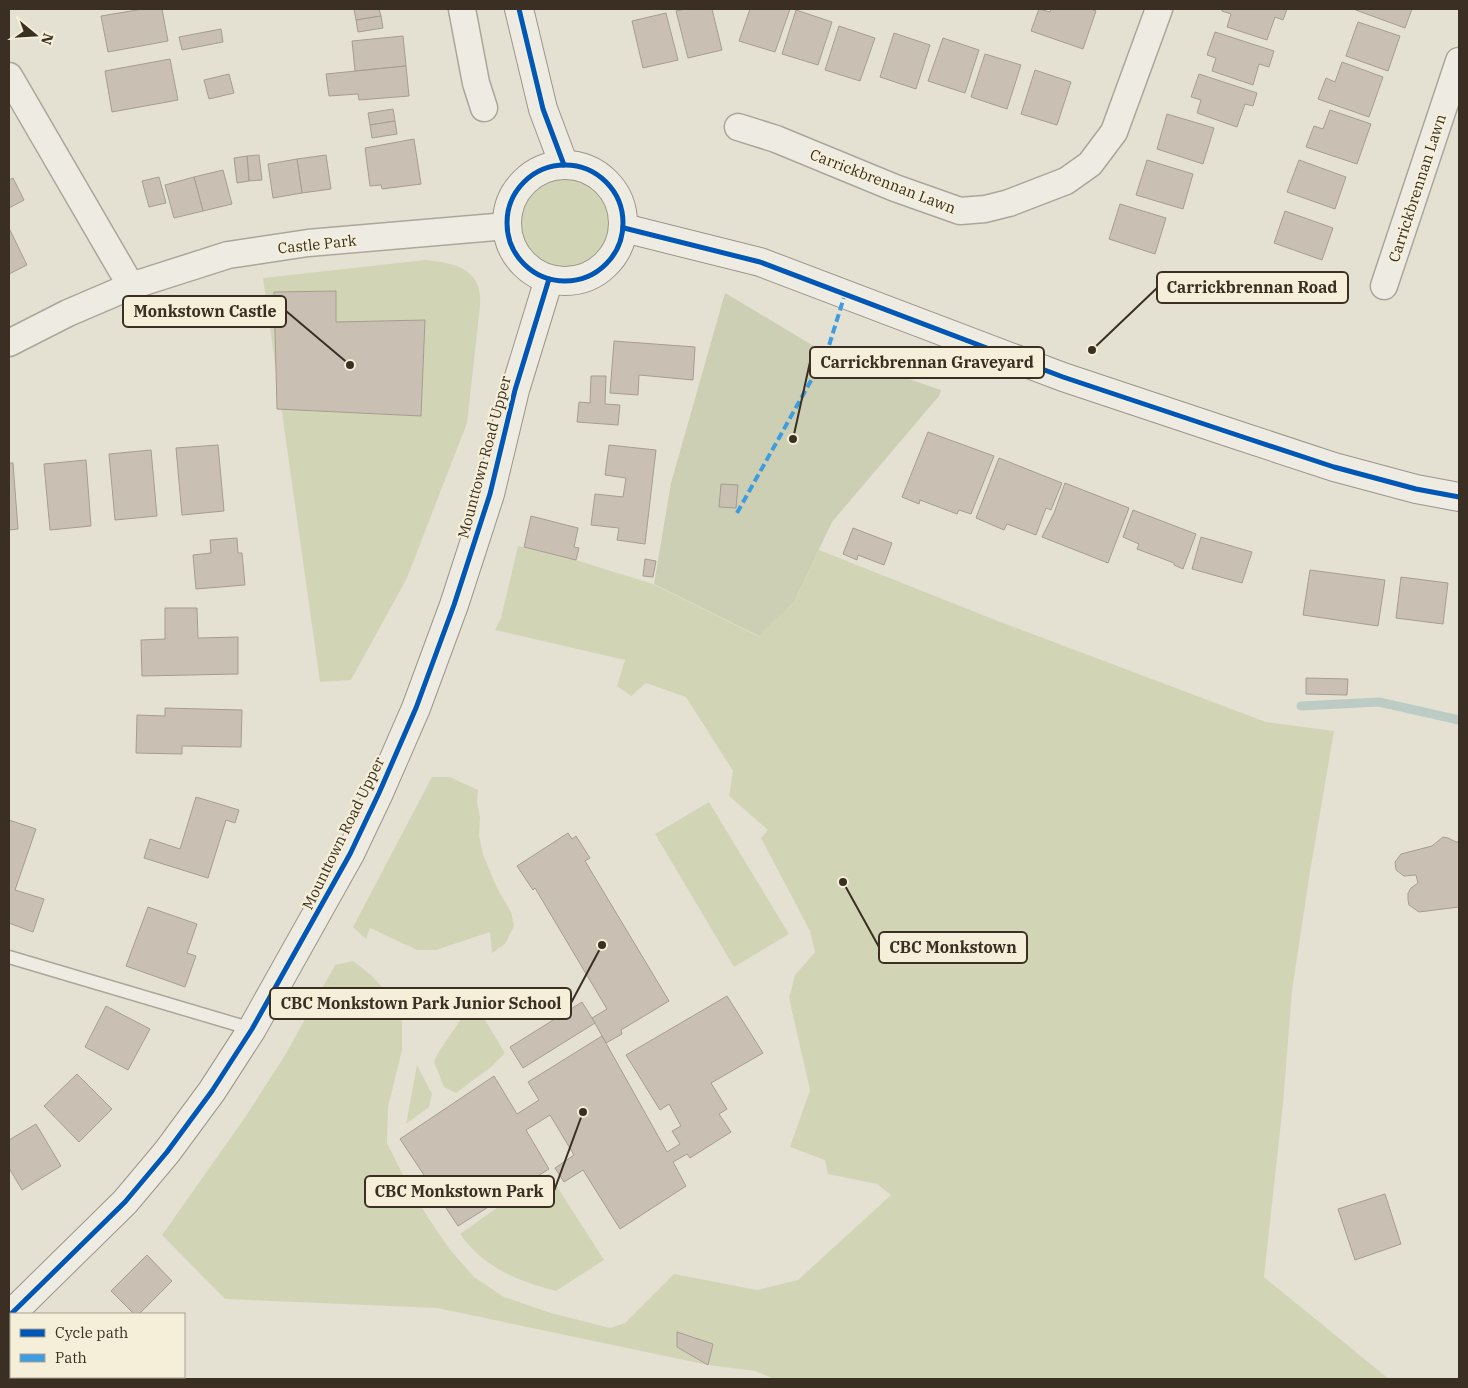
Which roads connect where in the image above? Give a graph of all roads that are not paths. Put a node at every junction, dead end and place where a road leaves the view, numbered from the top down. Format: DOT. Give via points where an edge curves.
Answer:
graph roads {
  1 [pos="462,9"];
  2 [pos="519,9"];
  3 [pos="1159,9"];
  4 [pos="1459,61"];
  5 [pos="9,76"];
  6 [pos="484,108"];
  7 [pos="738,127"];
  8 [pos="564,165"];
  9 [pos="507,226"];
  10 [pos="624,228"];
  11 [pos="549,279"];
  12 [pos="131,286"];
  13 [pos="1384,286"];
  14 [pos="9,343"];
  15 [pos="1459,497"];
  16 [pos="9,956"];
  17 [pos="252,1029"];
  18 [pos="12,1313"];
  1 -- 6 [label="street"];
  2 -- 8 [label="main road" via="543,109"];
  3 -- 7 [label="street, Carrickbrennan Lawn" via="1114,132 1090,164 1066,181 1009,203 960,211"];
  4 -- 13 [label="street, Carrickbrennan Lawn"];
  5 -- 12 [label="street"];
  8 -- 9 [label="main road" via="550,166 528,178 512,198"];
  8 -- 10 [label="main road" via="579,166 600,175 618,198"];
  9 -- 11 [label="main road" via="514,251 526,267"];
  9 -- 12 [label="street, Castle Park" via="308,243 228,255"];
  10 -- 11 [label="main road" via="618,249 602,269 570,282"];
  10 -- 15 [label="main road" via="760,262 1063,377 1334,467"];
  11 -- 17 [label="main road, Mounttown Road Upper" via="515,390 490,494 416,708 350,854"];
  12 -- 14 [label="street, Castle Park"];
  16 -- 17 [label="lane"];
  17 -- 18 [label="main road, Mounttown Road Upper" via="212,1091 125,1202"];
}
